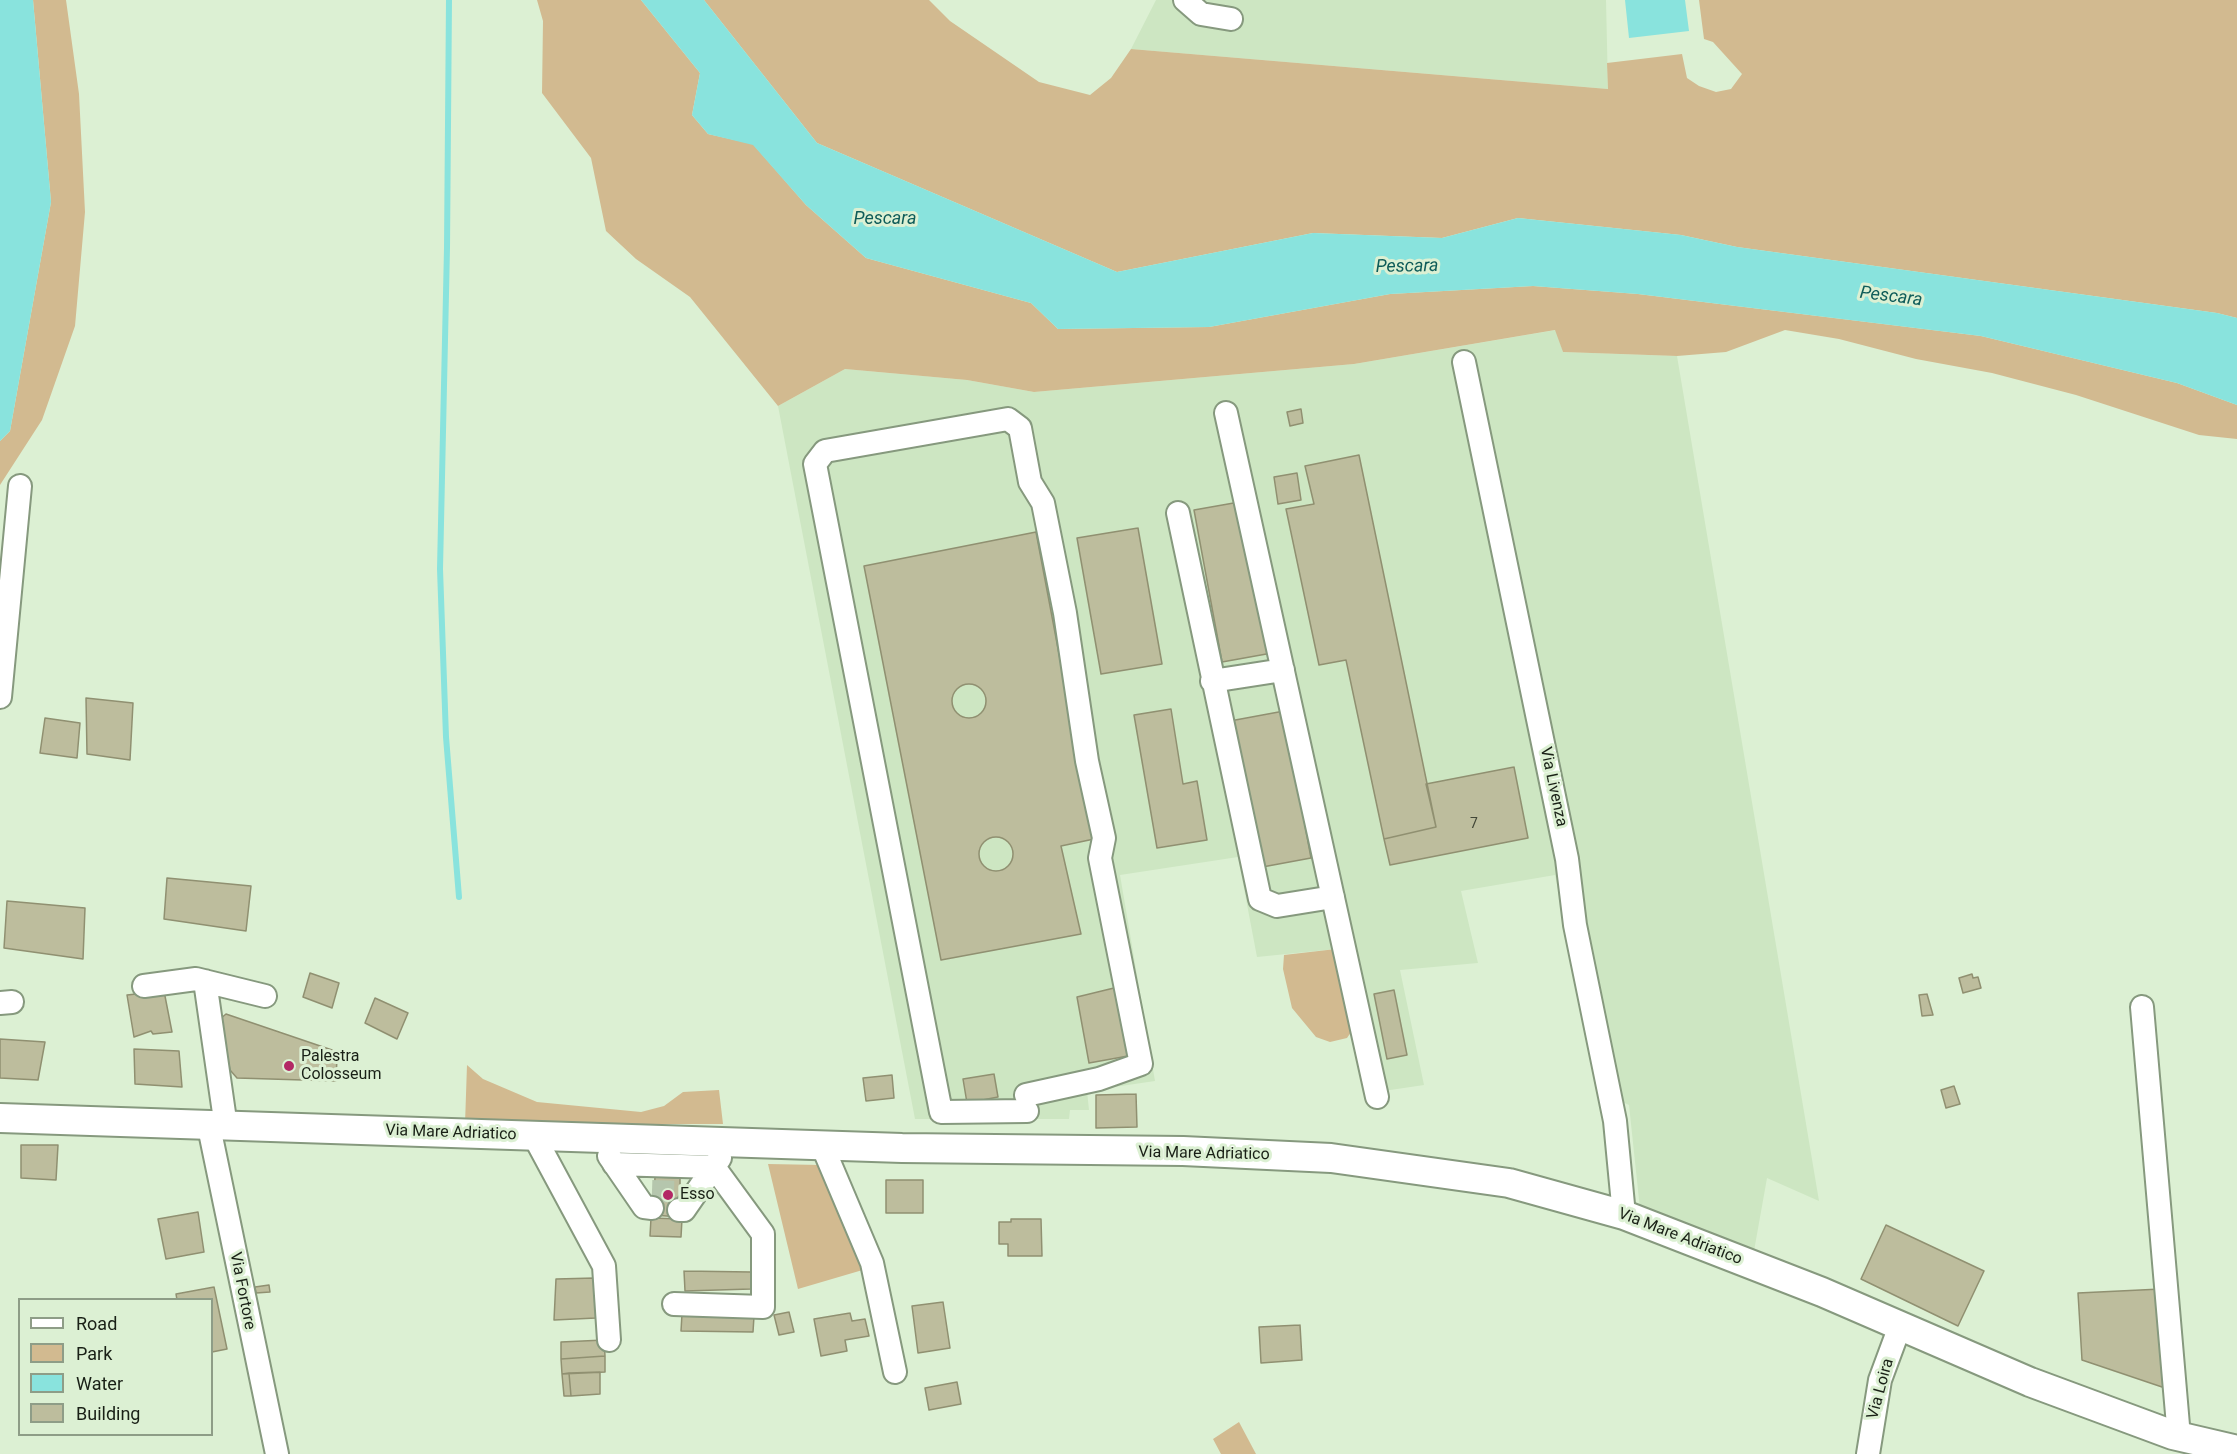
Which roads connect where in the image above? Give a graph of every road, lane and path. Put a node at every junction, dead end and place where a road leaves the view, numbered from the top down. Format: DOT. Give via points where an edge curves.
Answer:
graph roads {
  1 [pos="1185,0"];
  2 [pos="1231,19"];
  3 [pos="1464,362"];
  4 [pos="1226,413"];
  5 [pos="20,486"];
  6 [pos="1178,513"];
  7 [pos="1283,670"];
  8 [pos="1212,681"];
  9 [pos="0,697"];
  10 [pos="1333,897"];
  11 [pos="205,981"];
  12 [pos="144,986"];
  13 [pos="265,996"];
  14 [pos="2142,1007"];
  15 [pos="1377,1097"];
  16 [pos="0,1118"];
  17 [pos="1027,1125"];
  18 [pos="218,1127"];
  19 [pos="951,1131"];
  20 [pos="534,1136"];
  21 [pos="596,1137"];
  22 [pos="731,1142"];
  23 [pos="822,1145"];
  24 [pos="614,1164"];
  25 [pos="714,1167"];
  26 [pos="645,1196"];
  27 [pos="686,1198"];
  28 [pos="1624,1215"];
  29 [pos="674,1304"];
  30 [pos="1900,1326"];
  31 [pos="609,1341"];
  32 [pos="895,1372"];
  33 [pos="2179,1437"];
  34 [pos="2237,1450"];
  35 [pos="277,1454"];
  36 [pos="1868,1454"];
  1 -- 2 [label="street" via="1201,14"];
  3 -- 28 [label="street, Via Livenza" via="1568,859 1575,925 1615,1121"];
  4 -- 7 [label="street"];
  5 -- 9 [label="street"];
  6 -- 8 [label="street"];
  7 -- 8 [label="street"];
  7 -- 10 [label="street"];
  8 -- 10 [label="street" via="1260,899 1277,906"];
  10 -- 15 [label="street"];
  11 -- 12 [label="street"];
  11 -- 13 [label="street"];
  11 -- 18 [label="street, Via Fortore"];
  14 -- 33 [label="street"];
  16 -- 18 [label="main road, Via Mare Adriatico"];
  17 -- 19 [label="main road, Via Mare Adriatico"];
  17 -- 19 [label="street" via="1099,1079 1141,1065 1100,858 1104,838 1087,761 1065,613 1042,503 1030,482 1020,428 1008,419 825,451 815,464"];
  17 -- 28 [label="main road, Via Mare Adriatico" via="1067,1135 1093,1151 1331,1158 1509,1183"];
  18 -- 20 [label="main road, Via Mare Adriatico"];
  18 -- 35 [label="street, Via Fortore"];
  19 -- 23 [label="main road, Via Mare Adriatico" via="902,1148"];
  20 -- 21 [label="main road, Via Mare Adriatico"];
  20 -- 31 [label="street" via="604,1266"];
  21 -- 22 [label="main road, Via Mare Adriatico"];
  21 -- 24 [label="street"];
  22 -- 23 [label="main road, Via Mare Adriatico"];
  22 -- 25 [label="street"];
  23 -- 32 [label="street" via="872,1263"];
  24 -- 25 [label="street"];
  24 -- 26 [label="street"];
  25 -- 27 [label="street"];
  25 -- 29 [label="street" via="763,1234 763,1307"];
  28 -- 30 [label="main road, Via Mare Adriatico"];
  30 -- 33 [label="main road, Via Mare Adriatico" via="2030,1382"];
  30 -- 36 [label="street, Via Loira" via="1880,1380"];
  33 -- 34 [label="main road, Via Mare Adriatico"];
}
